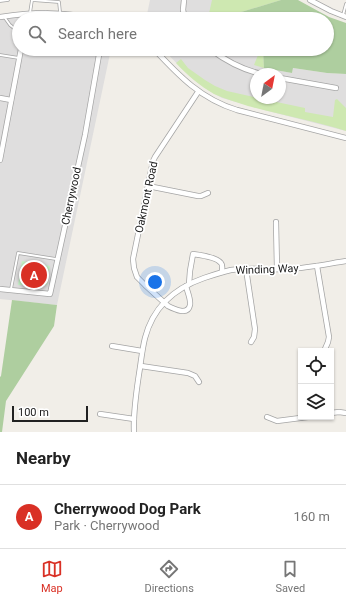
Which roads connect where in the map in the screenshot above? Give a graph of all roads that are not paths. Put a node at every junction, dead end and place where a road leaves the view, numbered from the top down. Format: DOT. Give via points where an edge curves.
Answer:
graph roads {
  1 [pos="8,0"];
  2 [pos="184,0"];
  3 [pos="310,0"];
  4 [pos="0,1"];
  5 [pos="346,4"];
  6 [pos="30,12"];
  7 [pos="60,12"];
  8 [pos="183,12"];
  9 [pos="345,13"];
  10 [pos="12,16"];
  11 [pos="2,17"];
  12 [pos="12,27"];
  13 [pos="0,55"];
  14 [pos="99,56"];
  15 [pos="160,56"];
  16 [pos="220,56"];
  17 [pos="19,58"];
  18 [pos="250,71"];
  19 [pos="286,79"];
  20 [pos="336,88"];
  21 [pos="198,92"];
  22 [pos="0,98"];
  23 [pos="11,100"];
  24 [pos="346,138"];
  25 [pos="0,159"];
  26 [pos="148,186"];
  27 [pos="208,193"];
  28 [pos="276,222"];
  29 [pos="58,260"];
  30 [pos="346,261"];
  31 [pos="318,266"];
  32 [pos="246,269"];
  33 [pos="277,269"];
  34 [pos="222,272"];
  35 [pos="187,285"];
  36 [pos="0,289"];
  37 [pos="10,290"];
  38 [pos="164,303"];
  39 [pos="251,342"];
  40 [pos="112,346"];
  41 [pos="325,348"];
  42 [pos="142,351"];
  43 [pos="141,366"];
  44 [pos="199,382"];
  45 [pos="334,413"];
  46 [pos="346,413"];
  47 [pos="100,414"];
  48 [pos="267,418"];
  49 [pos="298,418"];
  50 [pos="134,419"];
  51 [pos="134,432"];
  1 -- 4 [label="lane"];
  2 -- 8 [label="street"];
  3 -- 9 [label="street" via="331,11"];
  5 -- 9 [label="lane"];
  6 -- 7 [label="lane" via="32,0 59,2"];
  10 -- 11 [label="street"];
  11 -- 12 [label="lane"];
  13 -- 17 [label="lane"];
  14 -- 29 [label="street, Cherrywood" via="85,136"];
  15 -- 21 [label="street"];
  16 -- 18 [label="street"];
  17 -- 23 [label="street"];
  19 -- 20 [label="street"];
  21 -- 24 [label="street" via="233,109"];
  21 -- 26 [label="street, Oakmont Road" via="157,152"];
  22 -- 23 [label="street"];
  23 -- 25 [label="street"];
  26 -- 27 [label="street" via="198,196"];
  26 -- 38 [label="street, Oakmont Road" via="133,264 140,281"];
  28 -- 33 [label="street"];
  29 -- 37 [label="street, Cherrywood" via="50,294"];
  29 -- 37 [label="lane" via="18,253"];
  30 -- 31 [label="street, Winding Way"];
  31 -- 33 [label="street, Winding Way"];
  31 -- 41 [label="street" via="329,337"];
  32 -- 33 [label="street, Winding Way"];
  32 -- 34 [label="street, Winding Way"];
  32 -- 39 [label="street" via="254,329"];
  34 -- 35 [label="street, Winding Way"];
  34 -- 35 [label="street" via="219,260 193,254"];
  35 -- 38 [label="street, Winding Way"];
  35 -- 38 [label="street, Oakmont Road" via="190,307 187,310 176,310"];
  36 -- 37 [label="street, Cherrywood"];
  38 -- 42 [label="street, Winding Way" via="151,322"];
  40 -- 42 [label="street"];
  42 -- 43 [label="street, Winding Way"];
  43 -- 44 [label="street" via="188,373 195,376"];
  43 -- 50 [label="street, Winding Way"];
  45 -- 46 [label="street"];
  47 -- 50 [label="street"];
  48 -- 49 [label="street" via="277,421"];
  50 -- 51 [label="street, Winding Way"];
}
